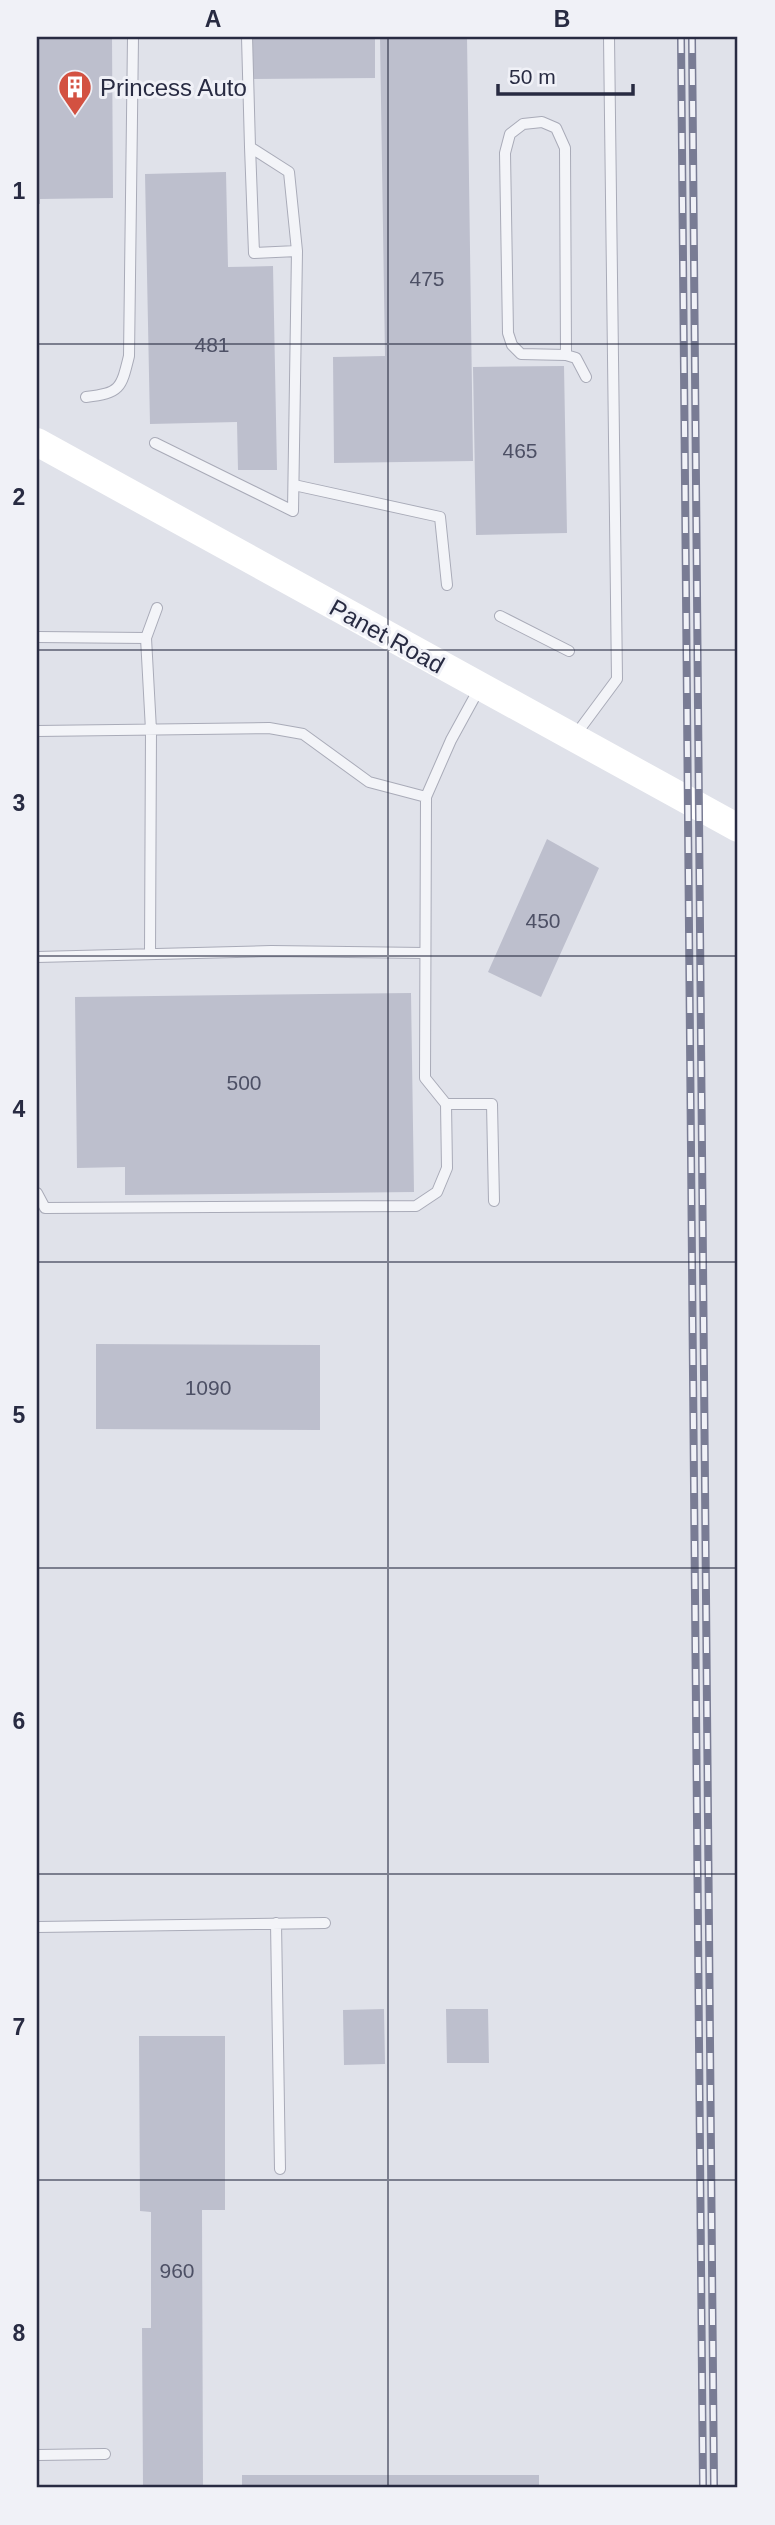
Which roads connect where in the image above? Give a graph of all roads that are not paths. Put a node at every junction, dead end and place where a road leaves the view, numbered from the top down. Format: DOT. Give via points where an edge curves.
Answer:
graph roads {
  1 [pos="133,37"];
  2 [pos="247,37"];
  3 [pos="610,37"];
  4 [pos="250,147"];
  5 [pos="297,251"];
  6 [pos="566,355"];
  7 [pos="586,377"];
  8 [pos="86,397"];
  9 [pos="37,442"];
  10 [pos="155,443"];
  11 [pos="294,485"];
  12 [pos="447,585"];
  13 [pos="157,608"];
  14 [pos="500,616"];
  15 [pos="37,637"];
  16 [pos="146,638"];
  17 [pos="569,651"];
  18 [pos="480,687"];
  19 [pos="152,730"];
  20 [pos="37,731"];
  21 [pos="574,737"];
  22 [pos="426,797"];
  23 [pos="738,828"];
  24 [pos="150,953"];
  25 [pos="424,953"];
  26 [pos="37,957"];
  27 [pos="446,1104"];
  28 [pos="37,1193"];
  29 [pos="494,1201"];
  30 [pos="276,1923"];
  31 [pos="325,1923"];
  32 [pos="37,1927"];
  33 [pos="280,2169"];
  34 [pos="105,2454"];
  35 [pos="37,2455"];
  1 -- 8 [label="lane" via="129,356 123,382 109,394"];
  2 -- 4 [label="lane"];
  3 -- 21 [label="lane" via="617,679"];
  4 -- 5 [label="lane" via="289,172"];
  4 -- 5 [label="lane" via="254,253"];
  5 -- 11 [label="lane"];
  6 -- 6 [label="lane" via="521,354 508,333 505,153 510,134 523,124 542,122 556,128 565,148"];
  6 -- 7 [label="lane" via="576,358"];
  9 -- 18 [label="street, Panet Road"];
  10 -- 11 [label="lane" via="293,511"];
  11 -- 12 [label="lane" via="440,517"];
  13 -- 16 [label="lane"];
  14 -- 17 [label="lane"];
  15 -- 16 [label="lane"];
  16 -- 19 [label="lane"];
  18 -- 21 [label="street, Panet Road"];
  18 -- 22 [label="lane"];
  19 -- 20 [label="lane"];
  19 -- 22 [label="lane" via="269,728 303,734 369,782"];
  19 -- 24 [label="lane"];
  21 -- 23 [label="street, Panet Road"];
  22 -- 25 [label="lane"];
  24 -- 25 [label="lane"];
  24 -- 26 [label="lane"];
  25 -- 27 [label="lane" via="425,1077"];
  27 -- 28 [label="lane" via="447,1168 437,1192 416,1206 45,1208"];
  27 -- 29 [label="lane" via="492,1104"];
  30 -- 31 [label="lane"];
  30 -- 32 [label="lane"];
  30 -- 33 [label="lane"];
  34 -- 35 [label="lane"];
}
